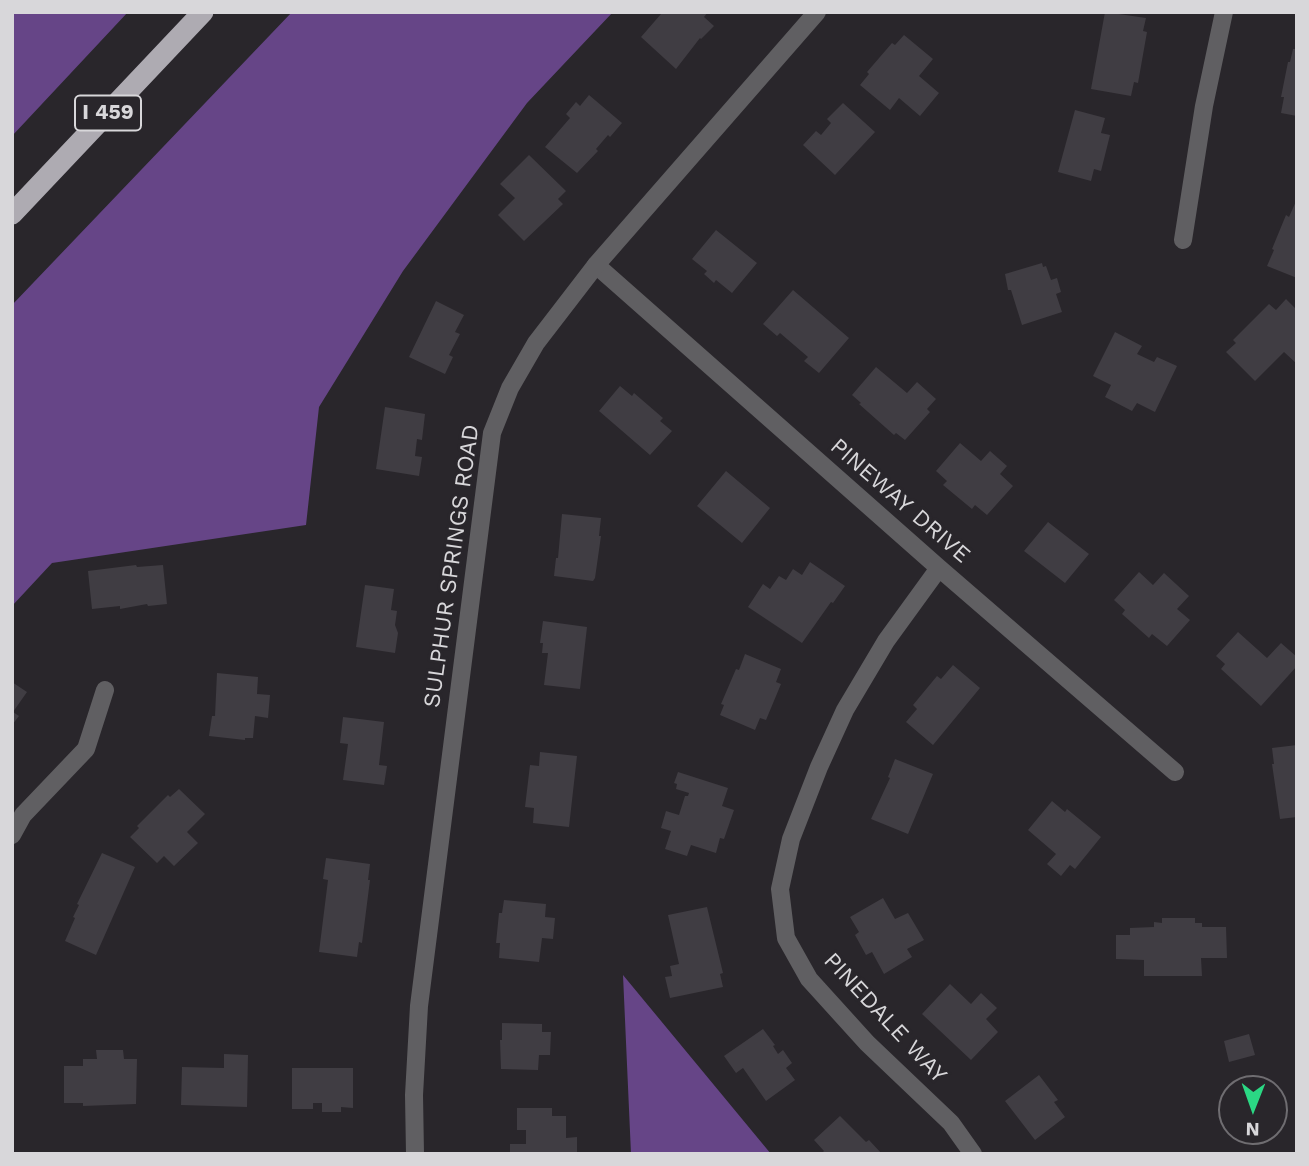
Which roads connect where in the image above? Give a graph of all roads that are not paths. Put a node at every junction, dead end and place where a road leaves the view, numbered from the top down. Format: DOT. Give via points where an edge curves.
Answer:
graph roads {
  1 [pos="203,12"];
  2 [pos="817,12"];
  3 [pos="1224,12"];
  4 [pos="12,214"];
  5 [pos="1183,240"];
  6 [pos="596,265"];
  7 [pos="939,568"];
  8 [pos="105,690"];
  9 [pos="1175,772"];
  10 [pos="12,835"];
  11 [pos="415,1154"];
  12 [pos="973,1154"];
  1 -- 4 [label="highway, I 459"];
  2 -- 6 [label="street, SULPHUR SPRINGS ROAD"];
  3 -- 5 [label="street"];
  6 -- 7 [label="street, PINEWAY DRIVE"];
  6 -- 11 [label="street, SULPHUR SPRINGS ROAD" via="536,343 510,388 492,433 419,1006"];
  7 -- 9 [label="street, PINEWAY DRIVE"];
  7 -- 12 [label="street, PINEDALE WAY" via="886,641 845,710 791,839 780,889 786,938 809,979 867,1043 951,1123"];
  8 -- 10 [label="street" via="86,749 23,815"];
}
